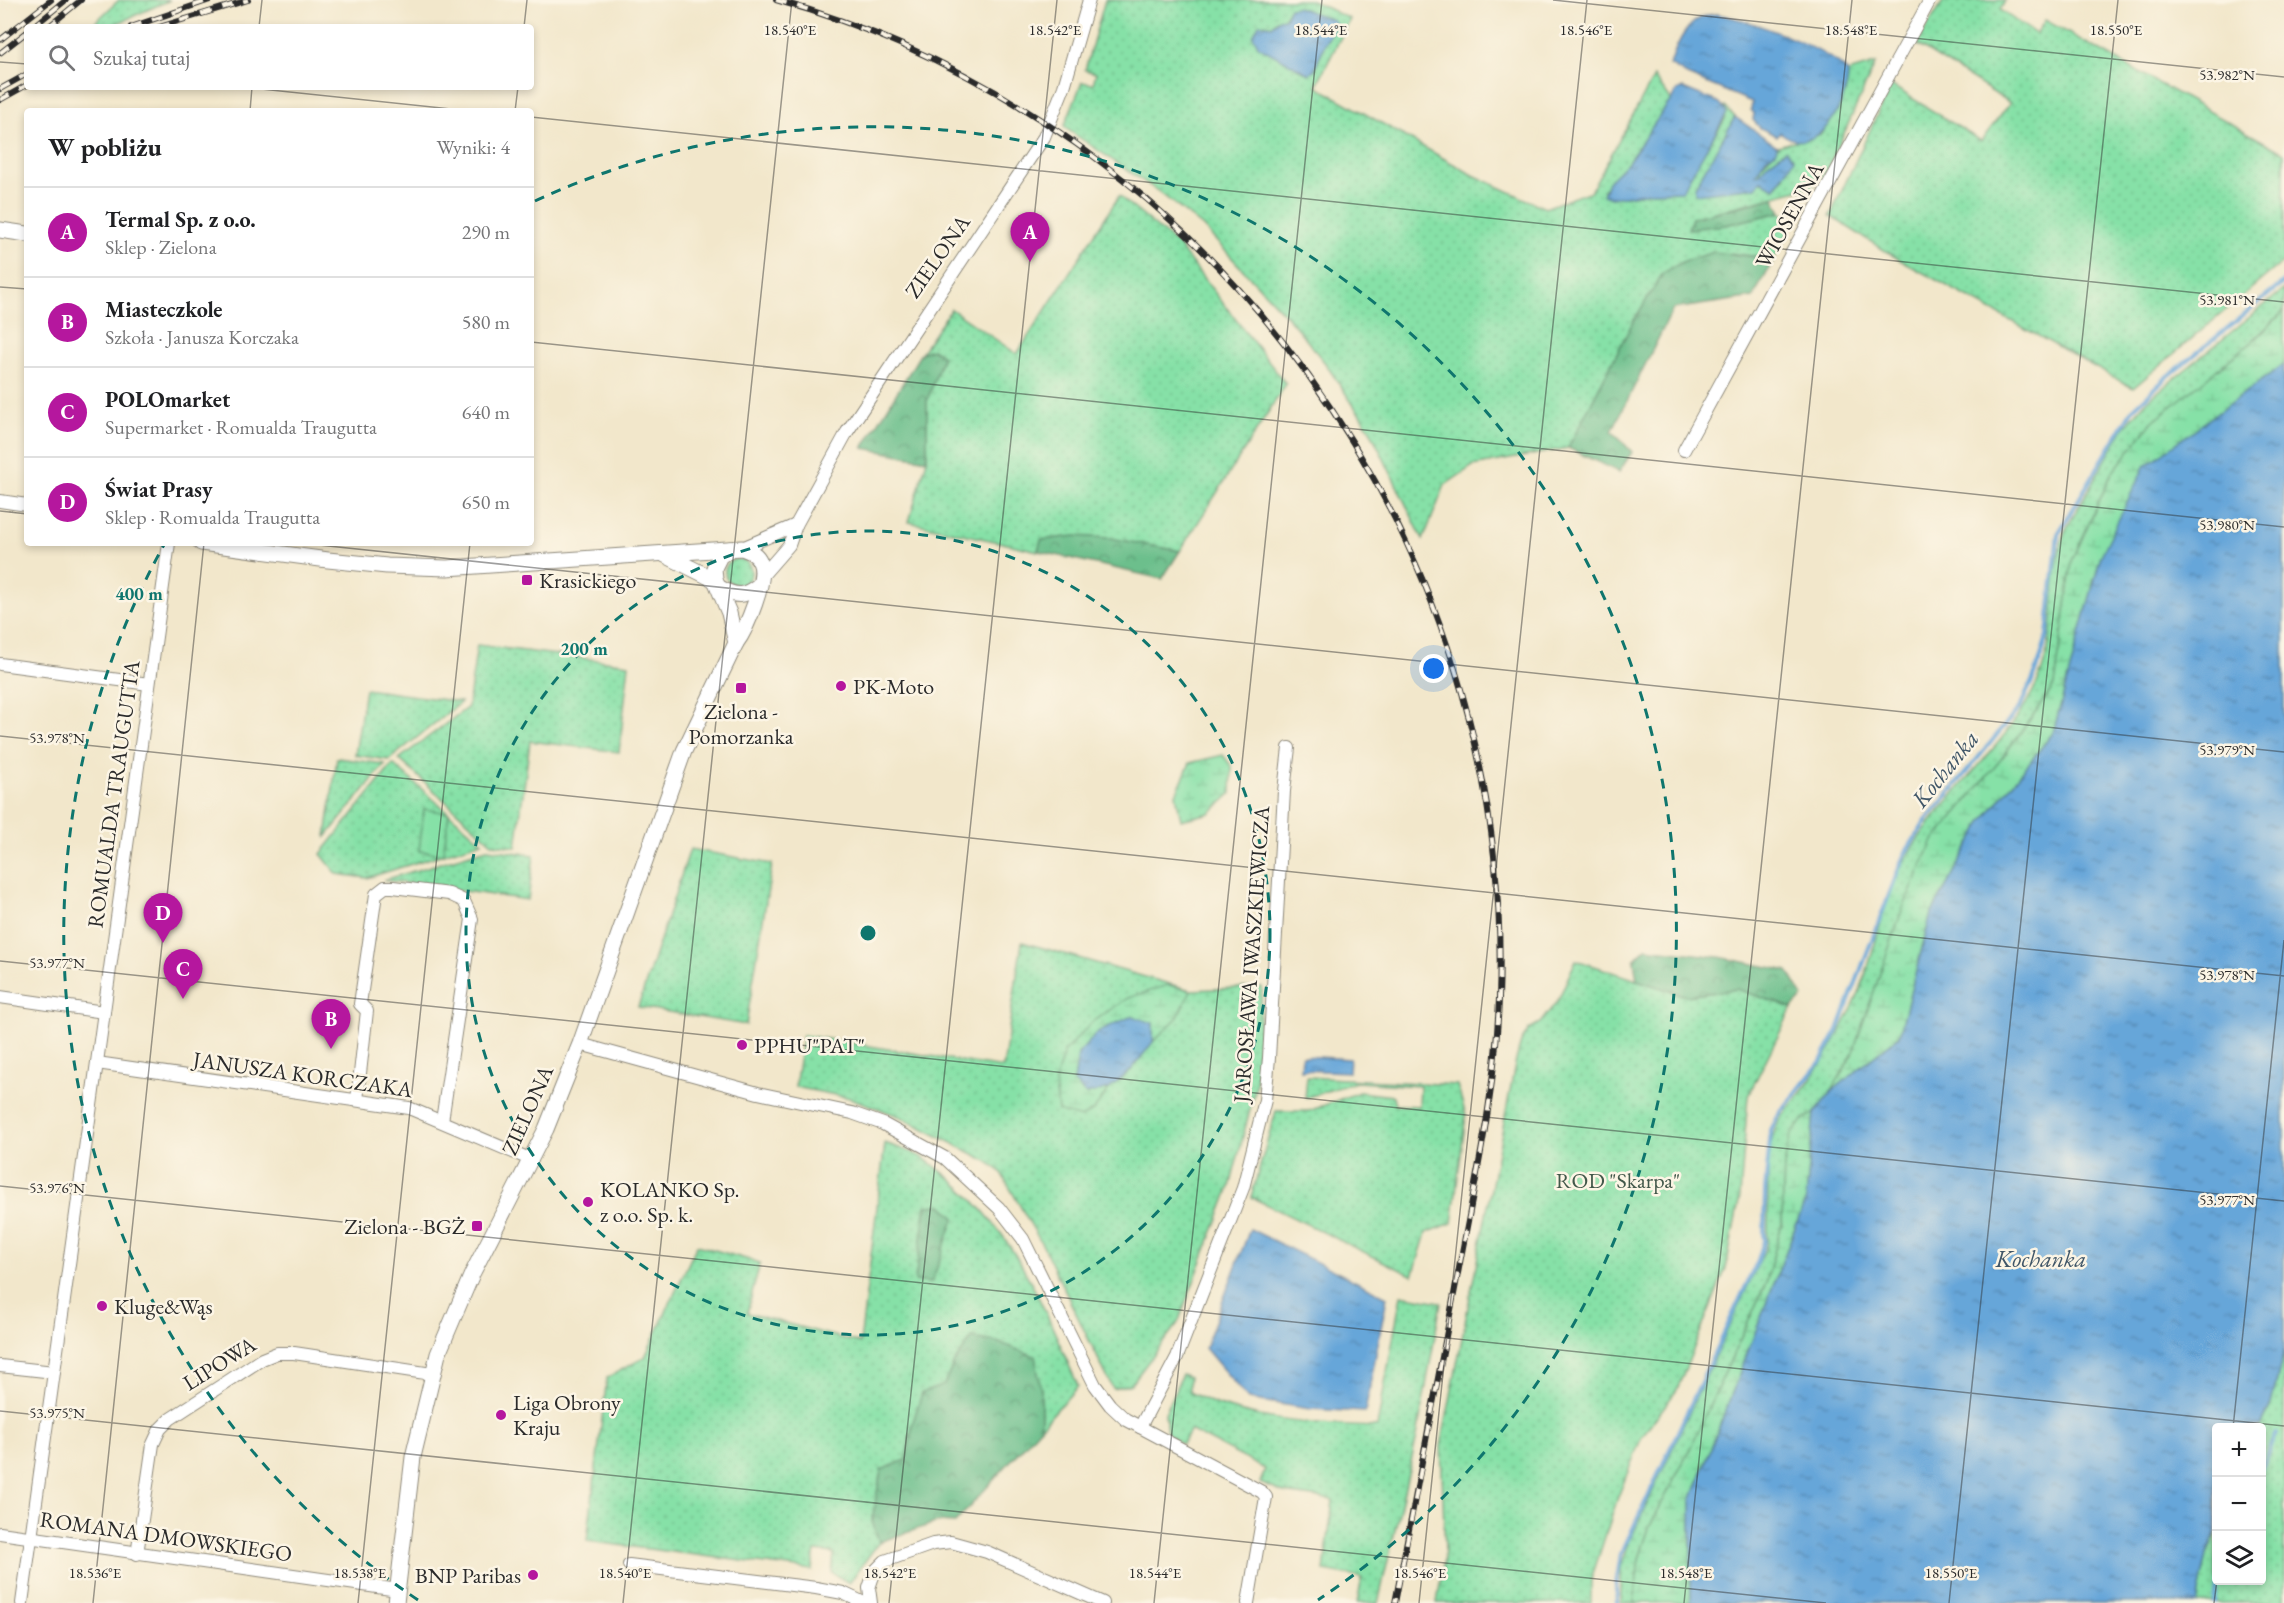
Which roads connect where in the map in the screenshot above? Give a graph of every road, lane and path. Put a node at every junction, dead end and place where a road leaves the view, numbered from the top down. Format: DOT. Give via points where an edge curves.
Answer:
graph roads {
  1 [pos="1089,0"];
  2 [pos="1930,0"];
  3 [pos="0,230"];
  4 [pos="24,234"];
  5 [pos="1684,450"];
  6 [pos="0,501"];
  7 [pos="24,505"];
  8 [pos="796,525"];
  9 [pos="169,546"];
  10 [pos="223,546"];
  11 [pos="736,548"];
  12 [pos="665,555"];
  13 [pos="760,581"];
  14 [pos="718,584"];
  15 [pos="736,643"];
  16 [pos="0,664"];
  17 [pos="149,684"];
  18 [pos="1289,748"];
  19 [pos="0,997"];
  20 [pos="104,1012"];
  21 [pos="580,1044"];
  22 [pos="97,1063"];
  23 [pos="357,1100"];
  24 [pos="442,1121"];
  25 [pos="532,1160"];
  26 [pos="0,1366"];
  27 [pos="54,1372"];
  28 [pos="432,1374"];
  29 [pos="1140,1427"];
  30 [pos="0,1533"];
  31 [pos="31,1538"];
  32 [pos="137,1554"];
  33 [pos="629,1565"];
  34 [pos="397,1596"];
  35 [pos="22,1603"];
  36 [pos="864,1603"];
  37 [pos="871,1603"];
  38 [pos="1103,1603"];
  39 [pos="1248,1603"];
  1 -- 8 [label="street, ZIELONA" via="1064,87 1044,137 873,392"];
  2 -- 5 [label="street, WIOSENNA"];
  3 -- 4 [label="street"];
  6 -- 7 [label="street"];
  8 -- 11 [label="street"];
  8 -- 13 [label="street, ZIELONA" via="789,545"];
  9 -- 17 [label="street, ROMUALDA TRAUGUTTA"];
  10 -- 12 [label="street" via="387,566 447,568"];
  11 -- 12 [label="street"];
  11 -- 13 [label="street" via="753,553 761,563"];
  11 -- 14 [label="street" via="720,556 714,568"];
  12 -- 14 [label="street"];
  13 -- 14 [label="street" via="747,595 733,596"];
  13 -- 15 [label="street, ZIELONA" via="745,631"];
  14 -- 15 [label="street"];
  15 -- 21 [label="street, ZIELONA" via="684,751"];
  16 -- 17 [label="street"];
  17 -- 20 [label="street, ROMUALDA TRAUGUTTA"];
  18 -- 29 [label="street, JAROSŁAWA IWASZKIEWICZA" via="1265,1100 1239,1196 1177,1357"];
  19 -- 20 [label="street"];
  20 -- 22 [label="street, ROMUALDA TRAUGUTTA"];
  21 -- 25 [label="street, ZIELONA"];
  21 -- 29 [label="street" via="758,1093 852,1113 912,1138 945,1158 999,1208 1023,1239 1095,1385 1110,1405"];
  22 -- 23 [label="street, JANUSZA KORCZAKA"];
  22 -- 27 [label="street, ROMUALDA TRAUGUTTA"];
  23 -- 24 [label="street, JANUSZA KORCZAKA" via="409,1108"];
  23 -- 24 [label="street" via="367,1011 360,1005 376,894 393,886 449,894 464,901 472,919"];
  24 -- 25 [label="street, JANUSZA KORCZAKA"];
  25 -- 28 [label="street, ZIELONA" via="458,1303"];
  26 -- 27 [label="street"];
  27 -- 31 [label="street, ROMUALDA TRAUGUTTA"];
  28 -- 32 [label="street, LIPOWA" via="294,1353 277,1353 262,1359 160,1429 153,1444"];
  28 -- 34 [label="street, ZIELONA" via="413,1457"];
  29 -- 39 [label="street" via="1266,1497"];
  30 -- 31 [label="street, ROMANA DMOWSKIEGO"];
  31 -- 32 [label="street, ROMANA DMOWSKIEGO"];
  31 -- 35 [label="street, ROMUALDA TRAUGUTTA"];
  32 -- 34 [label="street, ROMANA DMOWSKIEGO"];
  33 -- 36 [label="street" via="816,1588 843,1593"];
  37 -- 38 [label="street" via="869,1588 876,1570 885,1561 933,1544 951,1542 987,1552"];
}
